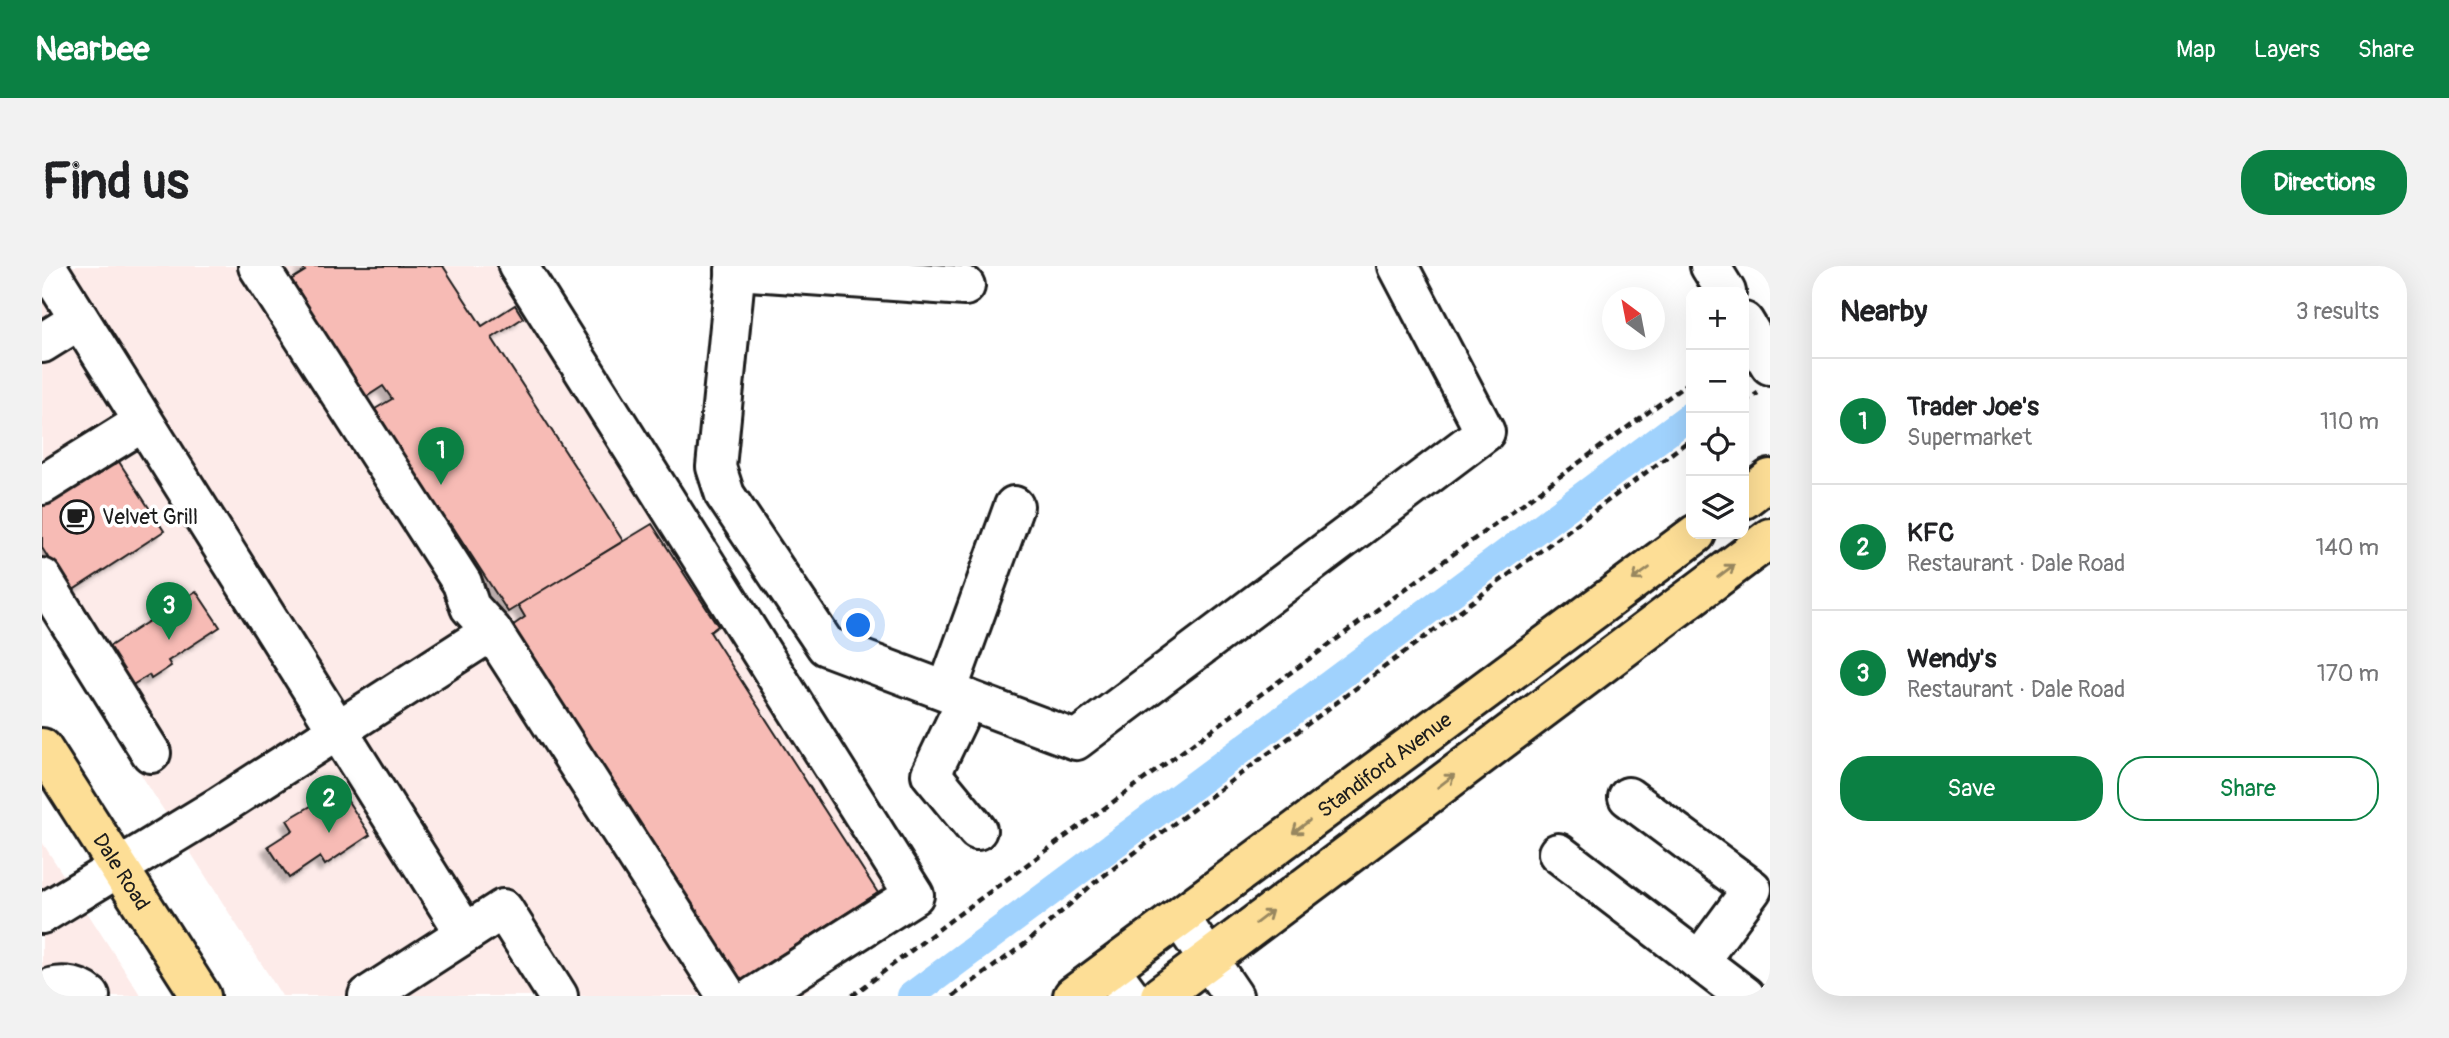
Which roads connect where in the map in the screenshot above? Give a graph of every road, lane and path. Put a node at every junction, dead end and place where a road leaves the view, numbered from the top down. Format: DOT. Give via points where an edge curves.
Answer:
graph roads {
  1 [pos="46,266"];
  2 [pos="258,266"];
  3 [pos="518,266"];
  4 [pos="1398,266"];
  5 [pos="1710,266"];
  6 [pos="735,268"];
  7 [pos="965,286"];
  8 [pos="1723,287"];
  9 [pos="79,320"];
  10 [pos="1749,330"];
  11 [pos="42,343"];
  12 [pos="1770,365"];
  13 [pos="1686,385"];
  14 [pos="144,422"];
  15 [pos="1686,443"];
  16 [pos="1770,480"];
  17 [pos="42,485"];
  18 [pos="1749,495"];
  19 [pos="1014,506"];
  20 [pos="1770,538"];
  21 [pos="1689,539"];
  22 [pos="42,578"];
  23 [pos="492,631"];
  24 [pos="957,695"];
  25 [pos="337,730"];
  26 [pos="42,748"];
  27 [pos="151,753"];
  28 [pos="1628,797"];
  29 [pos="977,830"];
  30 [pos="1558,853"];
  31 [pos="118,867"];
  32 [pos="42,914"];
  33 [pos="1180,918"];
  34 [pos="465,933"];
  35 [pos="1209,958"];
  36 [pos="1699,961"];
  37 [pos="1120,983"];
  38 [pos="541,990"];
  39 [pos="42,992"];
  40 [pos="90,996"];
  41 [pos="201,996"];
  42 [pos="368,996"];
  43 [pos="727,996"];
  44 [pos="755,996"];
  45 [pos="852,996"];
  46 [pos="953,996"];
  47 [pos="1073,996"];
  48 [pos="1160,996"];
  49 [pos="1233,996"];
  50 [pos="1745,996"];
  1 -- 9 [label="street"];
  2 -- 23 [label="street" via="462,583 470,607"];
  3 -- 44 [label="street" via="914,895"];
  4 -- 24 [label="street" via="1485,432 1076,740"];
  5 -- 8 [label="street"];
  6 -- 7 [label="street"];
  6 -- 24 [label="street" via="716,467 724,495 826,646"];
  9 -- 11 [label="street"];
  9 -- 14 [label="street"];
  10 -- 12 [label="street"];
  13 -- 45 [label="path"];
  14 -- 17 [label="street"];
  14 -- 25 [label="street"];
  15 -- 46 [label="path" via="1094,883 1026,943"];
  16 -- 18 [label="main road"];
  19 -- 24 [label="street"];
  35 -- 20 [label="main road, one-way"];
  21 -- 33 [label="main road, Standiford Avenue, one-way"];
  22 -- 27 [label="street"];
  23 -- 25 [label="street"];
  23 -- 43 [label="street"];
  24 -- 29 [label="street" via="931,774"];
  25 -- 31 [label="street"];
  25 -- 34 [label="street"];
  26 -- 31 [label="main road, Dale Road"];
  28 -- 36 [label="street" via="1752,889"];
  30 -- 36 [label="street"];
  31 -- 32 [label="street"];
  31 -- 41 [label="main road, Dale Road"];
  33 -- 35 [label="street"];
  33 -- 37 [label="main road, Standiford Avenue"];
  34 -- 38 [label="street" via="503,909"];
  34 -- 42 [label="street"];
  35 -- 48 [label="main road"];
  35 -- 49 [label="street"];
  36 -- 50 [label="street"];
  37 -- 47 [label="main road, Standiford Avenue"];
  39 -- 40 [label="street" via="52,986 70,987"];
}
